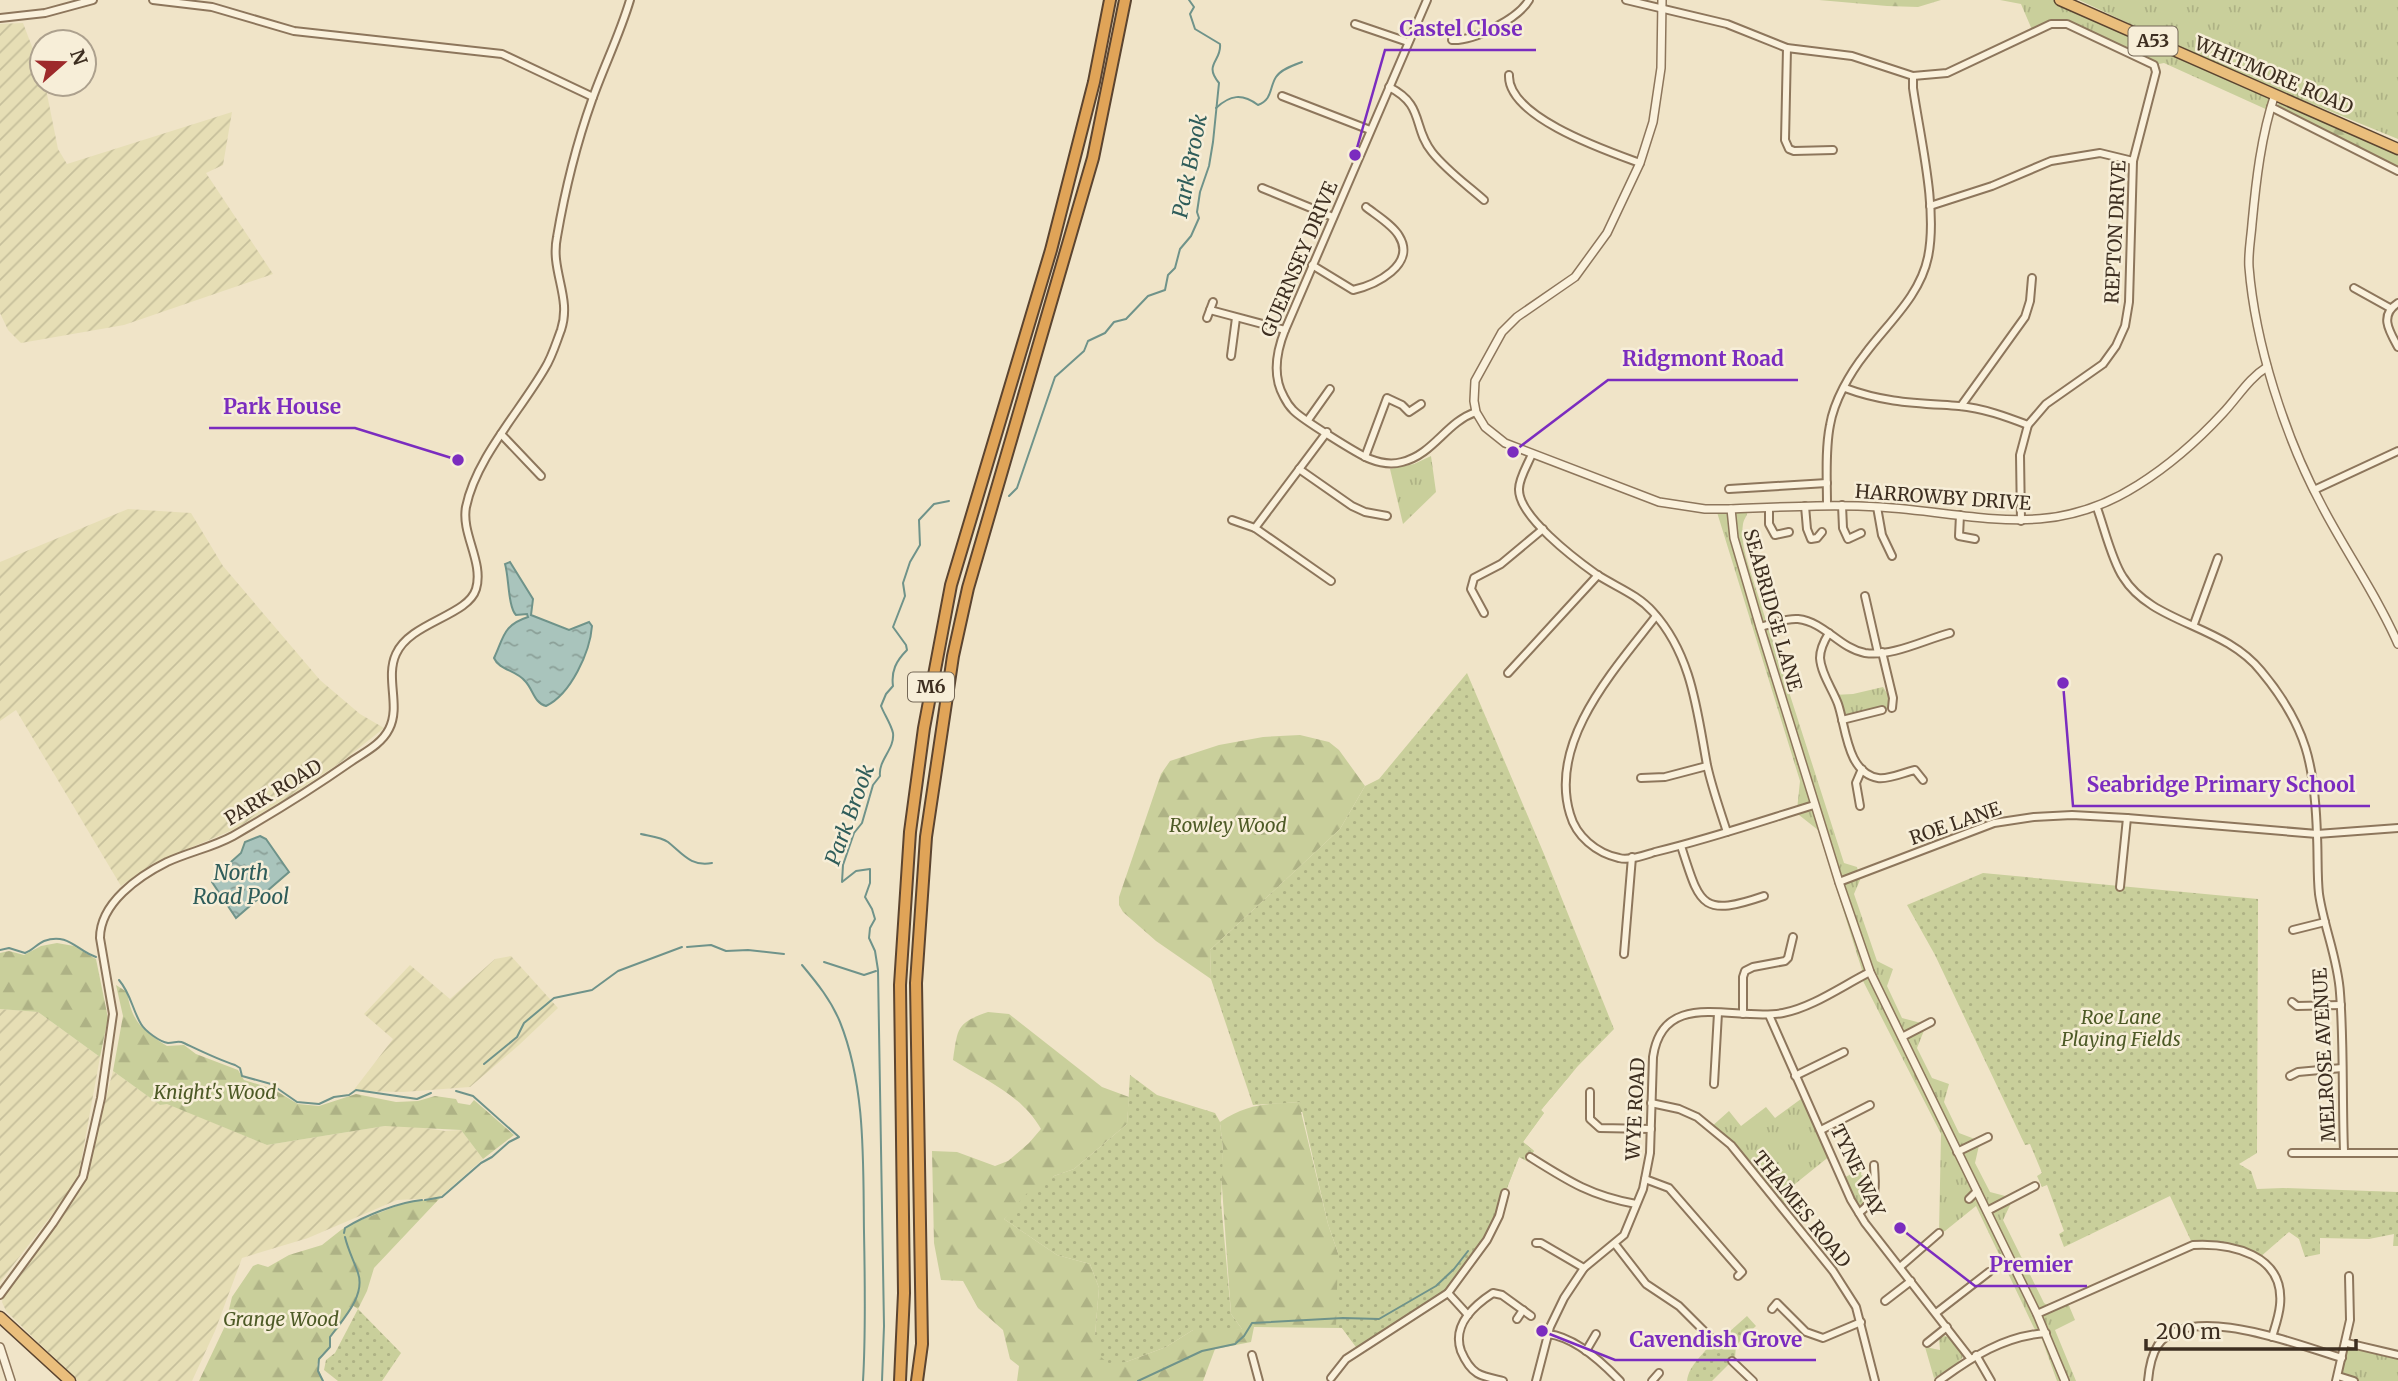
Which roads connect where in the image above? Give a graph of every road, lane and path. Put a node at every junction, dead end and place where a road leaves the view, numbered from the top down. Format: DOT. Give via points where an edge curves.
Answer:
graph roads {
  1 [pos="93,0"];
  2 [pos="153,0"];
  3 [pos="630,0"];
  4 [pos="1110,0"];
  5 [pos="1125,0"];
  6 [pos="1427,0"];
  7 [pos="1529,0"];
  8 [pos="1626,0"];
  9 [pos="1662,0"];
  10 [pos="2060,0"];
  11 [pos="1662,10"];
  12 [pos="0,18"];
  13 [pos="1355,24"];
  14 [pos="1452,40"];
  15 [pos="1408,42"];
  16 [pos="1787,48"];
  17 [pos="1509,75"];
  18 [pos="1913,76"];
  19 [pos="1389,87"];
  20 [pos="2275,94"];
  21 [pos="1282,96"];
  22 [pos="593,97"];
  23 [pos="2271,107"];
  24 [pos="1370,130"];
  25 [pos="2398,149"];
  26 [pos="1833,150"];
  27 [pos="2133,161"];
  28 [pos="1640,163"];
  29 [pos="2398,171"];
  30 [pos="1262,188"];
  31 [pos="1484,200"];
  32 [pos="1930,206"];
  33 [pos="1367,207"];
  34 [pos="1333,217"];
  35 [pos="1312,265"];
  36 [pos="2032,278"];
  37 [pos="2354,288"];
  38 [pos="2398,303"];
  39 [pos="2390,308"];
  40 [pos="1207,318"];
  41 [pos="1236,318"];
  42 [pos="1285,330"];
  43 [pos="2398,347"];
  44 [pos="1231,356"];
  45 [pos="2267,367"];
  46 [pos="1845,388"];
  47 [pos="1330,390"];
  48 [pos="1421,404"];
  49 [pos="1961,406"];
  50 [pos="1476,412"];
  51 [pos="1308,420"];
  52 [pos="2028,425"];
  53 [pos="1327,432"];
  54 [pos="501,433"];
  55 [pos="2398,451"];
  56 [pos="1532,454"];
  57 [pos="1365,457"];
  58 [pos="1299,469"];
  59 [pos="541,476"];
  60 [pos="1827,483"];
  61 [pos="1728,489"];
  62 [pos="2314,490"];
  63 [pos="1828,505"];
  64 [pos="1842,505"];
  65 [pos="1805,506"];
  66 [pos="1877,507"];
  67 [pos="1769,508"];
  68 [pos="2097,508"];
  69 [pos="1731,509"];
  70 [pos="1960,515"];
  71 [pos="1387,516"];
  72 [pos="1232,520"];
  73 [pos="2021,521"];
  74 [pos="1255,528"];
  75 [pos="1543,529"];
  76 [pos="1789,532"];
  77 [pos="1822,532"];
  78 [pos="1861,533"];
  79 [pos="1975,538"];
  80 [pos="1892,556"];
  81 [pos="2218,558"];
  82 [pos="1598,575"];
  83 [pos="1331,581"];
  84 [pos="1865,596"];
  85 [pos="1484,613"];
  86 [pos="1656,616"];
  87 [pos="2193,624"];
  88 [pos="1760,627"];
  89 [pos="1829,633"];
  90 [pos="1950,633"];
  91 [pos="2398,644"];
  92 [pos="1880,652"];
  93 [pos="1508,673"];
  94 [pos="1892,708"];
  95 [pos="1882,710"];
  96 [pos="1842,720"];
  97 [pos="1707,766"];
  98 [pos="1862,769"];
  99 [pos="1641,778"];
  100 [pos="1923,780"];
  101 [pos="1814,805"];
  102 [pos="1860,806"];
  103 [pos="2127,818"];
  104 [pos="2398,828"];
  105 [pos="1727,832"];
  106 [pos="2317,834"];
  107 [pos="1681,846"];
  108 [pos="1632,857"];
  109 [pos="1839,882"];
  110 [pos="2120,887"];
  111 [pos="1764,896"];
  112 [pos="2325,922"];
  113 [pos="2292,930"];
  114 [pos="1793,937"];
  115 [pos="1624,954"];
  116 [pos="1870,972"];
  117 [pos="2292,1002"];
  118 [pos="2340,1005"];
  119 [pos="1718,1013"];
  120 [pos="1743,1014"];
  121 [pos="1769,1015"];
  122 [pos="1931,1022"];
  123 [pos="1902,1037"];
  124 [pos="1844,1052"];
  125 [pos="2342,1068"];
  126 [pos="1795,1076"];
  127 [pos="2290,1076"];
  128 [pos="1714,1084"];
  129 [pos="1590,1092"];
  130 [pos="1651,1102"];
  131 [pos="1870,1105"];
  132 [pos="1651,1129"];
  133 [pos="1821,1130"];
  134 [pos="1988,1137"];
  135 [pos="2344,1151"];
  136 [pos="1957,1152"];
  137 [pos="2292,1153"];
  138 [pos="2398,1153"];
  139 [pos="1530,1157"];
  140 [pos="1874,1165"];
  141 [pos="1645,1179"];
  142 [pos="2035,1186"];
  143 [pos="1977,1191"];
  144 [pos="1506,1193"];
  145 [pos="1969,1199"];
  146 [pos="1636,1204"];
  147 [pos="1987,1212"];
  148 [pos="1859,1213"];
  149 [pos="1939,1233"];
  150 [pos="1536,1243"];
  151 [pos="1615,1244"];
  152 [pos="1900,1267"];
  153 [pos="1584,1268"];
  154 [pos="1989,1272"];
  155 [pos="1738,1276"];
  156 [pos="2349,1276"];
  157 [pos="1911,1281"];
  158 [pos="1448,1293"];
  159 [pos="0,1295"];
  160 [pos="1885,1301"];
  161 [pos="1772,1309"];
  162 [pos="1523,1310"];
  163 [pos="1936,1312"];
  164 [pos="2037,1314"];
  165 [pos="1468,1315"];
  166 [pos="1531,1315"];
  167 [pos="0,1318"];
  168 [pos="1517,1319"];
  169 [pos="1861,1322"];
  170 [pos="1713,1326"];
  171 [pos="1947,1327"];
  172 [pos="1706,1333"];
  173 [pos="2046,1333"];
  174 [pos="1548,1334"];
  175 [pos="1596,1334"];
  176 [pos="2272,1337"];
  177 [pos="1712,1339"];
  178 [pos="2347,1343"];
  179 [pos="0,1347"];
  180 [pos="1938,1348"];
  181 [pos="1586,1351"];
  182 [pos="1252,1355"];
  183 [pos="2398,1355"];
  184 [pos="1973,1356"];
  185 [pos="2342,1358"];
  186 [pos="1732,1361"];
  187 [pos="1746,1362"];
  188 [pos="1739,1368"];
  189 [pos="1659,1373"];
  190 [pos="1476,1377"];
  191 [pos="1331,1378"];
  192 [pos="2337,1379"];
  193 [pos="1873,1380"];
  194 [pos="11,1381"];
  195 [pos="70,1381"];
  196 [pos="900,1381"];
  197 [pos="917,1381"];
  198 [pos="1259,1381"];
  199 [pos="1503,1381"];
  200 [pos="1536,1381"];
  201 [pos="1620,1381"];
  202 [pos="1652,1381"];
  203 [pos="1753,1381"];
  204 [pos="1939,1381"];
  205 [pos="1991,1381"];
  206 [pos="2065,1381"];
  207 [pos="2148,1381"];
  208 [pos="2354,1381"];
  1 -- 12 [label="street" via="46,13"];
  2 -- 22 [label="street" via="212,8 294,31 502,54"];
  3 -- 22 [label="street"];
  4 -- 196 [label="highway, M6" via="1064,200 951,585 924,728 910,832 900,985 904,1293"];
  5 -- 197 [label="highway, M6" via="1093,158 968,588 940,739 926,836 916,983 922,1344"];
  6 -- 15 [label="street, GUERNSEY DRIVE"];
  7 -- 14 [label="street" via="1498,25"];
  8 -- 11 [label="street"];
  9 -- 11 [label="street"];
  10 -- 20 [label="highway, WHITMORE ROAD / A53"];
  11 -- 16 [label="street" via="1727,24"];
  11 -- 28 [label="street" via="1661,68 1653,122"];
  13 -- 15 [label="street"];
  15 -- 19 [label="street, GUERNSEY DRIVE"];
  16 -- 18 [label="street" via="1852,56"];
  16 -- 26 [label="street" via="1785,140 1789,149"];
  17 -- 28 [label="street" via="1525,108 1583,141"];
  18 -- 27 [label="street, REPTON DRIVE" via="1947,73 2051,24 2067,24 2154,65"];
  18 -- 32 [label="street"];
  19 -- 24 [label="street, GUERNSEY DRIVE"];
  19 -- 31 [label="street" via="1402,93 1415,110 1430,150"];
  20 -- 23 [label="street"];
  20 -- 25 [label="highway, WHITMORE ROAD / A53"];
  21 -- 24 [label="street"];
  22 -- 54 [label="street, PARK ROAD" via="571,165 556,242 555,264 565,302 562,326 547,366"];
  23 -- 29 [label="street, WHITMORE ROAD"];
  23 -- 45 [label="street" via="2256,180 2248,265"];
  24 -- 34 [label="street, GUERNSEY DRIVE"];
  27 -- 32 [label="street" via="2100,153 2050,161"];
  27 -- 52 [label="street, REPTON DRIVE" via="2125,326 2103,364 2046,404"];
  28 -- 50 [label="street" via="1607,233 1587,263 1502,332 1475,381"];
  30 -- 34 [label="street"];
  32 -- 46 [label="street" via="1928,258 1916,288 1864,355"];
  33 -- 35 [label="street" via="1399,235 1403,245 1402,258 1392,272 1353,290"];
  34 -- 35 [label="street, GUERNSEY DRIVE"];
  35 -- 42 [label="street, GUERNSEY DRIVE"];
  36 -- 49 [label="street" via="2025,317"];
  37 -- 39 [label="street"];
  38 -- 39 [label="street"];
  39 -- 43 [label="street" via="2387,327"];
  40 -- 41 [label="street" via="1212,306"];
  41 -- 42 [label="street"];
  41 -- 44 [label="street"];
  42 -- 51 [label="street, GUERNSEY DRIVE" via="1278,348 1282,395 1294,412"];
  45 -- 62 [label="street"];
  45 -- 68 [label="street, HARROWBY DRIVE" via="2255,374 2174,460"];
  46 -- 49 [label="street" via="1902,403"];
  46 -- 60 [label="street" via="1829,427"];
  47 -- 51 [label="street"];
  48 -- 57 [label="street" via="1409,412 1387,398"];
  49 -- 52 [label="street"];
  50 -- 56 [label="street, SEABRIDGE LANE" via="1493,435"];
  50 -- 57 [label="street, GUERNSEY DRIVE" via="1463,416 1420,455 1391,464"];
  51 -- 53 [label="street, GUERNSEY DRIVE"];
  52 -- 73 [label="street" via="2020,455"];
  53 -- 57 [label="street, GUERNSEY DRIVE"];
  53 -- 58 [label="street"];
  54 -- 59 [label="street"];
  54 -- 159 [label="street, PARK ROAD" via="466,507 476,590 454,611 407,637 398,648 391,670 392,721 384,737 329,777 230,837 145,874 105,915 100,938 113,1014 85,1169 76,1189"];
  55 -- 62 [label="street"];
  56 -- 69 [label="street, SEABRIDGE LANE" via="1659,502"];
  56 -- 75 [label="street" via="1519,488 1521,503"];
  58 -- 71 [label="street" via="1352,506"];
  58 -- 74 [label="street"];
  60 -- 61 [label="street"];
  60 -- 63 [label="street"];
  62 -- 91 [label="street"];
  63 -- 64 [label="street, HARROWBY DRIVE"];
  63 -- 65 [label="street, HARROWBY DRIVE"];
  64 -- 66 [label="street, HARROWBY DRIVE"];
  64 -- 78 [label="street" via="1848,539"];
  65 -- 67 [label="street, HARROWBY DRIVE"];
  65 -- 77 [label="street" via="1811,539"];
  66 -- 70 [label="street, HARROWBY DRIVE"];
  66 -- 80 [label="street" via="1882,536"];
  67 -- 69 [label="street, HARROWBY DRIVE"];
  67 -- 76 [label="street" via="1775,535"];
  68 -- 73 [label="street, HARROWBY DRIVE"];
  68 -- 87 [label="street, MELROSE AVENUE" via="2122,576 2157,610"];
  69 -- 88 [label="street, SEABRIDGE LANE" via="1734,538"];
  70 -- 73 [label="street, HARROWBY DRIVE"];
  70 -- 79 [label="street" via="1959,536"];
  72 -- 74 [label="street"];
  74 -- 83 [label="street"];
  75 -- 82 [label="street"];
  75 -- 85 [label="street" via="1501,564 1475,578 1471,589"];
  81 -- 87 [label="street"];
  82 -- 86 [label="street" via="1628,590"];
  82 -- 93 [label="street"];
  84 -- 92 [label="street"];
  86 -- 97 [label="street" via="1689,674"];
  86 -- 108 [label="street" via="1600,689 1584,716 1568,763 1566,801 1578,834 1595,849 1620,859"];
  87 -- 106 [label="street, MELROSE AVENUE" via="2244,654 2291,712 2312,764"];
  88 -- 89 [label="street" via="1796,619"];
  88 -- 101 [label="street, SEABRIDGE LANE"];
  89 -- 92 [label="street" via="1856,650"];
  89 -- 96 [label="street" via="1820,659"];
  90 -- 92 [label="street"];
  92 -- 94 [label="street" via="1894,698"];
  95 -- 96 [label="street"];
  96 -- 98 [label="street" via="1846,742"];
  97 -- 99 [label="street"];
  97 -- 105 [label="street"];
  98 -- 100 [label="street" via="1878,778 1915,769"];
  98 -- 102 [label="street" via="1856,783"];
  101 -- 105 [label="street"];
  101 -- 109 [label="street, SEABRIDGE LANE"];
  103 -- 106 [label="street, ROE LANE"];
  103 -- 109 [label="street, ROE LANE" via="2072,815 1994,823"];
  103 -- 110 [label="street"];
  104 -- 106 [label="street, ROE LANE"];
  105 -- 107 [label="street"];
  106 -- 112 [label="street, MELROSE AVENUE"];
  107 -- 108 [label="street"];
  107 -- 111 [label="street" via="1698,894 1709,903 1721,907"];
  108 -- 115 [label="street"];
  109 -- 116 [label="street, SEABRIDGE LANE"];
  112 -- 113 [label="street"];
  112 -- 118 [label="street, MELROSE AVENUE" via="2335,957"];
  114 -- 120 [label="street" via="1785,961 1745,971"];
  116 -- 121 [label="street, WYE ROAD" via="1801,1008"];
  116 -- 123 [label="street, SEABRIDGE LANE"];
  117 -- 118 [label="street" via="2297,1006"];
  118 -- 125 [label="street, MELROSE AVENUE"];
  119 -- 120 [label="street, WYE ROAD"];
  119 -- 128 [label="street"];
  119 -- 130 [label="street, WYE ROAD" via="1692,1012 1664,1027 1654,1046"];
  120 -- 121 [label="street, WYE ROAD"];
  121 -- 126 [label="street, TYNE WAY"];
  122 -- 123 [label="street"];
  123 -- 136 [label="street, SEABRIDGE LANE"];
  124 -- 126 [label="street"];
  125 -- 127 [label="street"];
  125 -- 135 [label="street, MELROSE AVENUE"];
  126 -- 133 [label="street, TYNE WAY"];
  129 -- 132 [label="street" via="1590,1119 1600,1128"];
  130 -- 132 [label="street, WYE ROAD"];
  130 -- 169 [label="street, THAMES ROAD" via="1697,1117 1731,1145 1839,1279"];
  131 -- 133 [label="street"];
  132 -- 141 [label="street, WYE ROAD"];
  133 -- 148 [label="street, TYNE WAY"];
  134 -- 136 [label="street"];
  135 -- 137 [label="street"];
  135 -- 138 [label="street"];
  136 -- 143 [label="street, SEABRIDGE LANE"];
  139 -- 146 [label="street" via="1583,1190"];
  140 -- 148 [label="street" via="1873,1199"];
  141 -- 146 [label="street, WYE ROAD"];
  141 -- 155 [label="street" via="1669,1188 1683,1201 1742,1272"];
  142 -- 147 [label="street"];
  143 -- 145 [label="street"];
  143 -- 147 [label="street, SEABRIDGE LANE"];
  144 -- 158 [label="street" via="1487,1240"];
  146 -- 151 [label="street, WYE ROAD" via="1624,1235"];
  147 -- 164 [label="street, SEABRIDGE LANE"];
  148 -- 152 [label="street, TYNE WAY"];
  149 -- 152 [label="street"];
  150 -- 153 [label="street"];
  151 -- 153 [label="street, WYE ROAD"];
  151 -- 172 [label="street" via="1646,1284 1679,1306"];
  152 -- 157 [label="street, TYNE WAY"];
  153 -- 174 [label="street, WYE ROAD"];
  154 -- 163 [label="street"];
  156 -- 178 [label="street"];
  157 -- 160 [label="street"];
  157 -- 163 [label="street, TYNE WAY"];
  158 -- 165 [label="street"];
  158 -- 191 [label="street" via="1346,1359"];
  161 -- 169 [label="street" via="1777,1303 1782,1305 1806,1332 1822,1338"];
  162 -- 165 [label="street" via="1493,1293"];
  162 -- 166 [label="street"];
  162 -- 168 [label="street"];
  163 -- 171 [label="street, TYNE WAY"];
  164 -- 173 [label="street, SEABRIDGE LANE"];
  164 -- 176 [label="street" via="2193,1245 2213,1244 2255,1255 2274,1276 2280,1304"];
  165 -- 190 [label="street" via="1459,1328 1459,1344"];
  167 -- 195 [label="highway"];
  169 -- 193 [label="street, THAMES ROAD"];
  170 -- 172 [label="street"];
  171 -- 180 [label="street" via="1929,1341"];
  171 -- 184 [label="street, TYNE WAY"];
  172 -- 177 [label="street"];
  173 -- 184 [label="street" via="2015,1339"];
  173 -- 206 [label="street, SEABRIDGE LANE"];
  174 -- 181 [label="street"];
  174 -- 200 [label="street, WYE ROAD"];
  175 -- 181 [label="street"];
  176 -- 185 [label="street"];
  176 -- 207 [label="street" via="2192,1325 2158,1345"];
  178 -- 183 [label="street"];
  178 -- 185 [label="street"];
  179 -- 194 [label="street"];
  181 -- 201 [label="street"];
  182 -- 198 [label="street"];
  184 -- 204 [label="street"];
  184 -- 205 [label="street, TYNE WAY"];
  185 -- 192 [label="street"];
  186 -- 188 [label="street"];
  187 -- 188 [label="street"];
  188 -- 203 [label="street"];
  189 -- 202 [label="street"];
  190 -- 199 [label="street"];
  192 -- 208 [label="street"];
}
